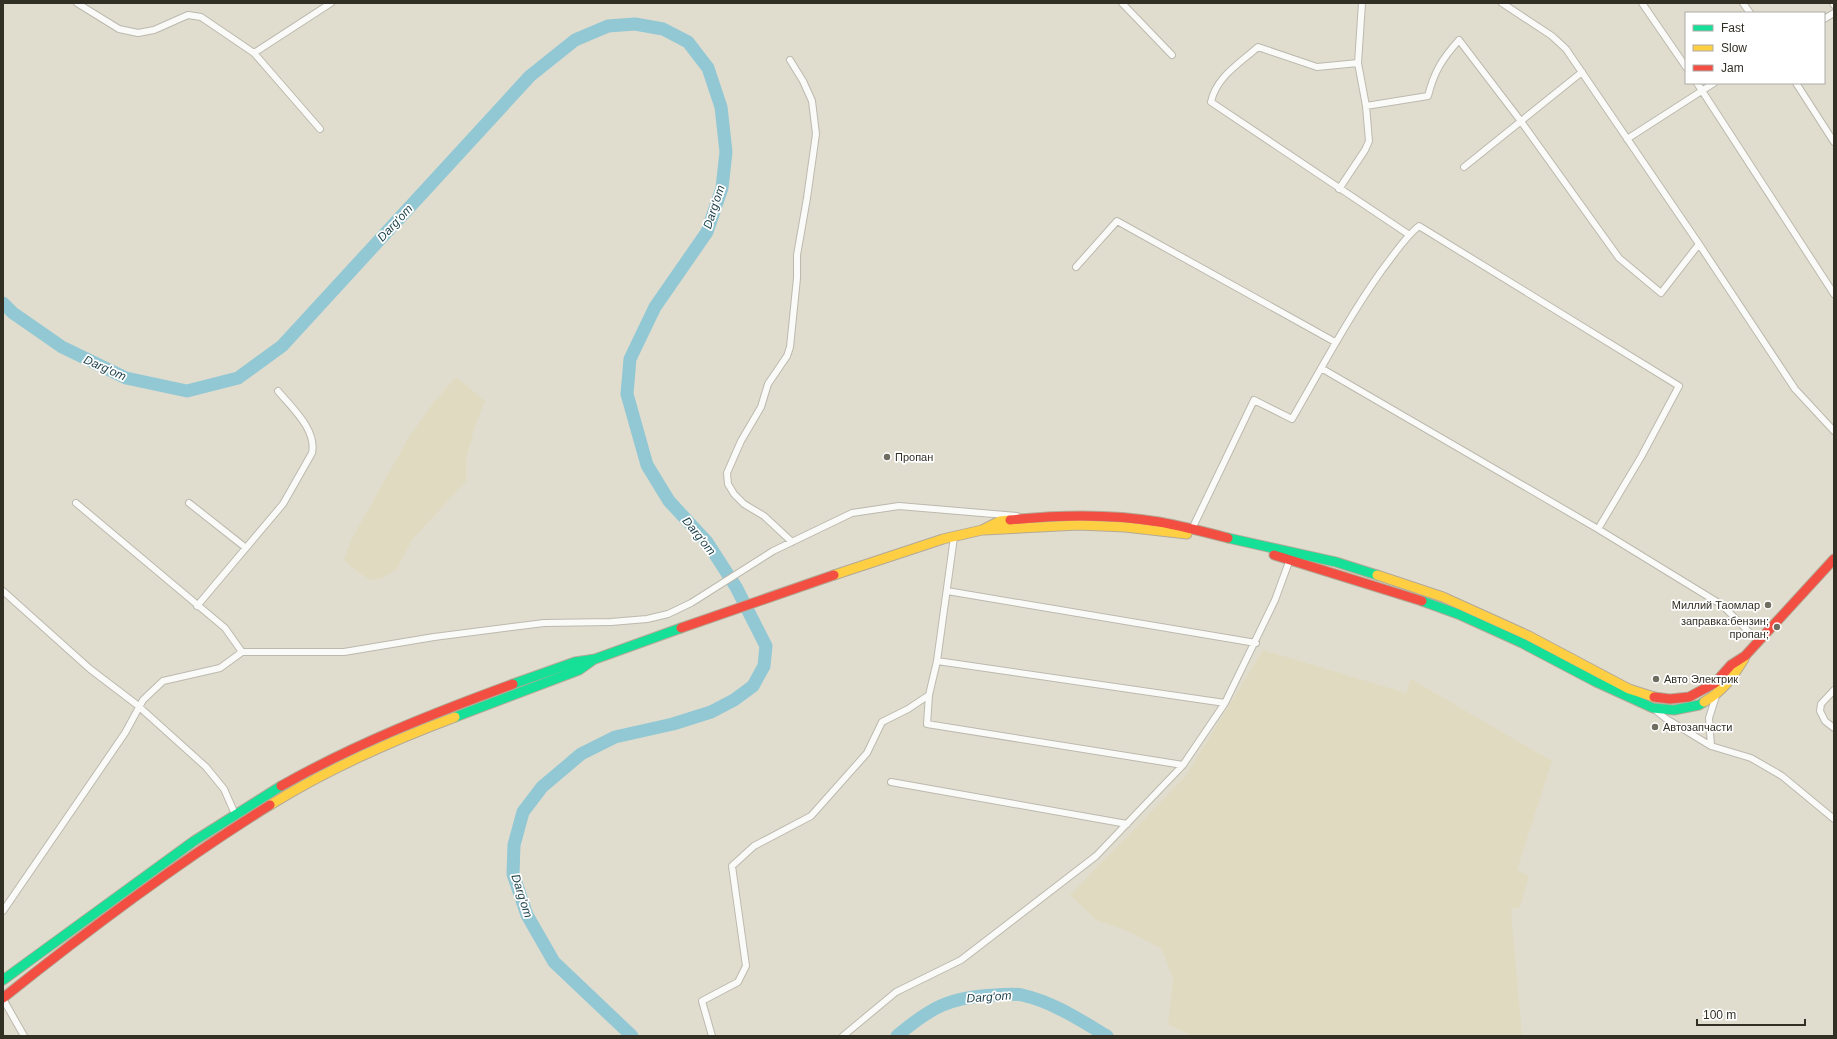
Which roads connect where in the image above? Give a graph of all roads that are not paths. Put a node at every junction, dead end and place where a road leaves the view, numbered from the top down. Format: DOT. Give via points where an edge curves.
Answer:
graph roads {
  1 [pos="77,3"];
  2 [pos="331,3"];
  3 [pos="1122,3"];
  4 [pos="1362,3"];
  5 [pos="1502,3"];
  6 [pos="1642,3"];
  7 [pos="1743,3"];
  8 [pos="1749,12"];
  9 [pos="1834,13"];
  10 [pos="1825,18"];
  11 [pos="254,53"];
  12 [pos="1172,55"];
  13 [pos="790,60"];
  14 [pos="1358,63"];
  15 [pos="1685,66"];
  16 [pos="1582,72"];
  17 [pos="1698,84"];
  18 [pos="1712,84"];
  19 [pos="1797,84"];
  20 [pos="1702,90"];
  21 [pos="1366,106"];
  22 [pos="1520,120"];
  23 [pos="320,129"];
  24 [pos="1627,139"];
  25 [pos="1834,142"];
  26 [pos="1464,167"];
  27 [pos="1339,189"];
  28 [pos="1408,234"];
  29 [pos="1699,244"];
  30 [pos="1076,267"];
  31 [pos="1834,294"];
  32 [pos="1335,342"];
  33 [pos="1321,368"];
  34 [pos="278,391"];
  35 [pos="1834,431"];
  36 [pos="76,503"];
  37 [pos="189,503"];
  38 [pos="1036,517"];
  39 [pos="1192,529"];
  40 [pos="1598,529"];
  41 [pos="982,530"];
  42 [pos="954,538"];
  43 [pos="792,542"];
  44 [pos="246,548"];
  45 [pos="1290,559"];
  46 [pos="1834,559"];
  47 [pos="3,591"];
  48 [pos="947,591"];
  49 [pos="1462,605"];
  50 [pos="197,606"];
  51 [pos="1458,614"];
  52 [pos="1759,642"];
  53 [pos="1256,643"];
  54 [pos="242,652"];
  55 [pos="1745,656"];
  56 [pos="595,659"];
  57 [pos="937,661"];
  58 [pos="1834,690"];
  59 [pos="929,695"];
  60 [pos="1717,695"];
  61 [pos="1225,702"];
  62 [pos="1653,708"];
  63 [pos="139,709"];
  64 [pos="1834,728"];
  65 [pos="1711,746"];
  66 [pos="1182,765"];
  67 [pos="891,782"];
  68 [pos="235,814"];
  69 [pos="1834,819"];
  70 [pos="1127,824"];
  71 [pos="102,908"];
  72 [pos="3,912"];
  73 [pos="109,916"];
  74 [pos="3,980"];
  75 [pos="3,998"];
  76 [pos="24,1036"];
  77 [pos="712,1036"];
  78 [pos="843,1036"];
  1 -- 11 [label="street" via="119,29 138,34 188,15 201,17"];
  2 -- 11 [label="street"];
  3 -- 12 [label="street"];
  4 -- 14 [label="street"];
  5 -- 16 [label="street" via="1560,42"];
  6 -- 15 [label="street"];
  7 -- 8 [label="street"];
  9 -- 10 [label="street"];
  11 -- 23 [label="street"];
  13 -- 43 [label="street" via="812,101 816,134 808,198 797,255 790,347 787,356 768,384 762,407 727,473 728,484 734,494 744,504 764,516"];
  14 -- 21 [label="street"];
  14 -- 27 [label="street" via="1317,68 1258,47 1225,74 1212,94 1211,102"];
  16 -- 22 [label="street"];
  16 -- 24 [label="street"];
  17 -- 20 [label="street"];
  18 -- 20 [label="street"];
  19 -- 25 [label="street"];
  20 -- 24 [label="street"];
  20 -- 31 [label="street"];
  21 -- 22 [label="street" via="1428,96 1432,78 1459,40"];
  21 -- 27 [label="street" via="1366,150"];
  22 -- 26 [label="street"];
  22 -- 29 [label="street" via="1619,258 1661,293"];
  24 -- 29 [label="street"];
  27 -- 28 [label="street"];
  28 -- 32 [label="street"];
  28 -- 40 [label="street" via="1419,226 1679,386 1641,458"];
  29 -- 35 [label="street" via="1795,389"];
  30 -- 32 [label="street" via="1117,220"];
  32 -- 33 [label="street"];
  33 -- 39 [label="street" via="1292,419 1254,400"];
  33 -- 40 [label="street"];
  34 -- 44 [label="street" via="304,424 314,444 312,453 283,504"];
  36 -- 50 [label="street"];
  37 -- 44 [label="street"];
  38 -- 39 [label="main road" via="1099,517 1159,522"];
  38 -- 41 [label="main road" via="1000,522"];
  38 -- 43 [label="street" via="899,506 852,513"];
  39 -- 49 [label="main road" via="1336,562"];
  40 -- 52 [label="street" via="1722,605"];
  41 -- 42 [label="main road"];
  41 -- 45 [label="main road" via="1075,525 1148,529 1194,535"];
  42 -- 48 [label="street"];
  42 -- 56 [label="main road" via="943,539 790,589"];
  43 -- 54 [label="street" via="773,551 691,603 668,614 647,619 544,623 434,636 344,652"];
  44 -- 50 [label="street"];
  45 -- 51 [label="main road"];
  45 -- 53 [label="street"];
  46 -- 52 [label="main road"];
  47 -- 63 [label="street"];
  48 -- 53 [label="street"];
  48 -- 57 [label="street"];
  49 -- 51 [label="main road"];
  49 -- 55 [label="main road" via="1649,696 1670,699 1689,697 1715,683"];
  50 -- 54 [label="street" via="225,628"];
  51 -- 62 [label="main road"];
  52 -- 55 [label="main road"];
  53 -- 61 [label="street"];
  54 -- 63 [label="street" via="220,668 163,681 143,700"];
  55 -- 60 [label="main road" via="1737,671"];
  56 -- 68 [label="main road" via="575,662 389,731 315,767"];
  56 -- 73 [label="main road" via="579,670 444,721 346,764 296,790 231,829"];
  57 -- 59 [label="street"];
  57 -- 61 [label="street"];
  58 -- 64 [label="street" via="1821,704 1820,711 1825,721"];
  59 -- 66 [label="street" via="927,724"];
  59 -- 77 [label="street" via="882,722 867,753 810,816 754,846 732,866 746,966 738,982 702,1001"];
  60 -- 62 [label="main road" via="1687,709"];
  60 -- 65 [label="street" via="1709,718"];
  61 -- 66 [label="street"];
  62 -- 65 [label="street"];
  63 -- 68 [label="street" via="206,767 224,789"];
  63 -- 72 [label="street"];
  65 -- 69 [label="street" via="1751,758 1782,776"];
  66 -- 70 [label="street"];
  67 -- 70 [label="street"];
  68 -- 71 [label="main road"];
  70 -- 78 [label="street" via="1096,856 961,960 896,992"];
  71 -- 73 [label="main road"];
  71 -- 74 [label="main road"];
  73 -- 75 [label="main road" via="46,962"];
  75 -- 76 [label="street"];
}
